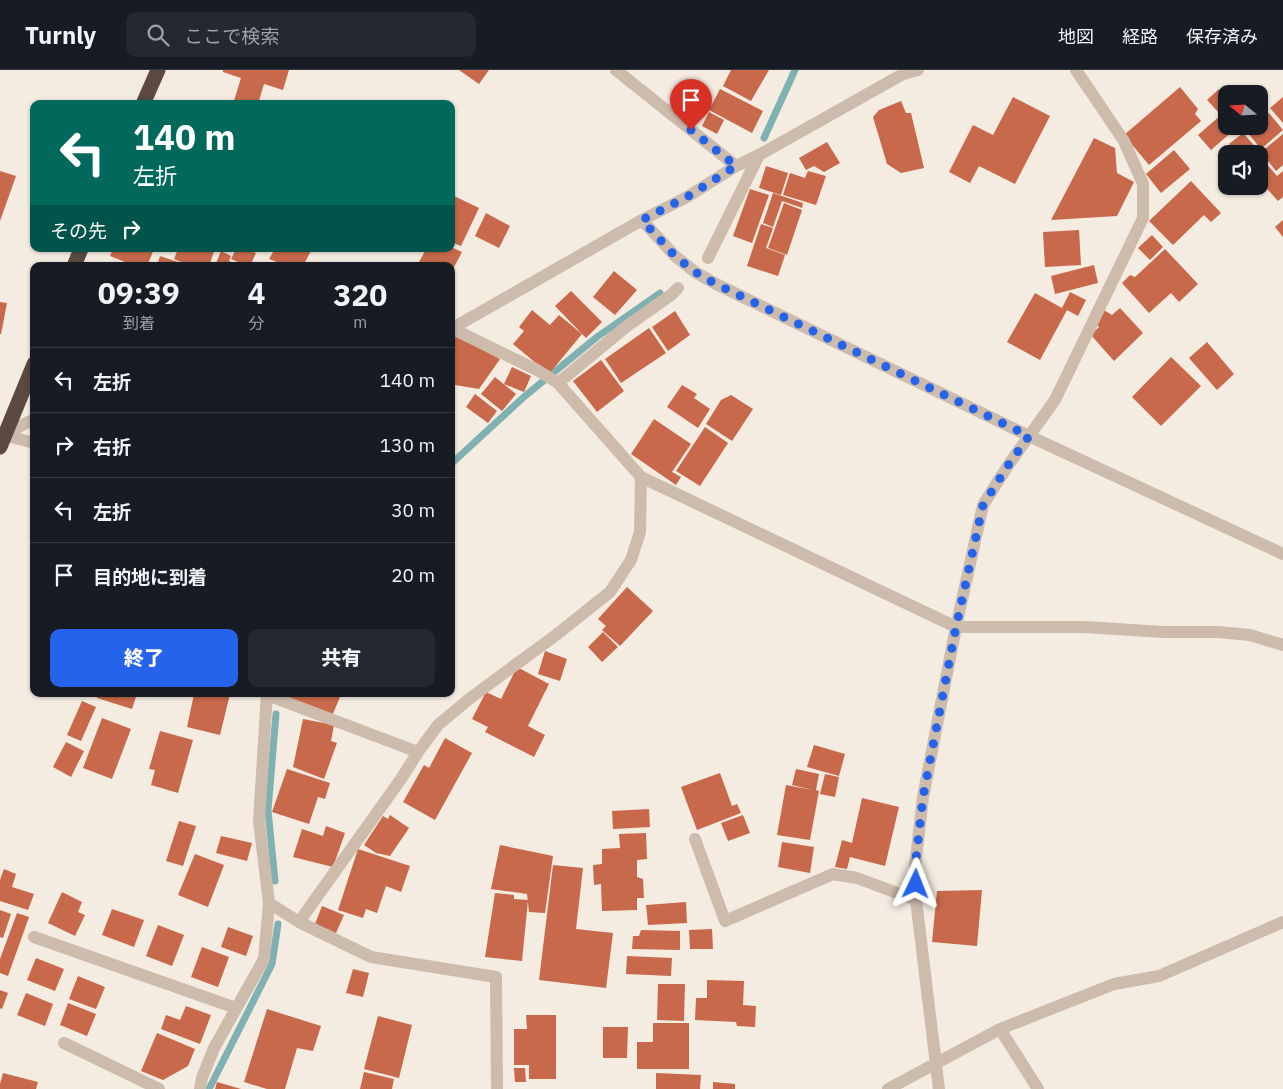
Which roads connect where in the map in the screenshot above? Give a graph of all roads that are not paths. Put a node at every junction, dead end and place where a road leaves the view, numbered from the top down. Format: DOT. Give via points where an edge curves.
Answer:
graph roads {
  1 [pos="158,70"];
  2 [pos="616,70"];
  3 [pos="918,70"];
  4 [pos="1076,70"];
  5 [pos="145,100"];
  6 [pos="759,155"];
  7 [pos="736,166"];
  8 [pos="642,220"];
  9 [pos="708,258"];
  10 [pos="678,288"];
  11 [pos="455,327"];
  12 [pos="455,330"];
  13 [pos="30,373"];
  14 [pos="555,381"];
  15 [pos="30,421"];
  16 [pos="1029,436"];
  17 [pos="2,438"];
  18 [pos="30,442"];
  19 [pos="641,477"];
  20 [pos="1283,554"];
  21 [pos="956,627"];
  22 [pos="1283,645"];
  23 [pos="267,697"];
  24 [pos="275,697"];
  25 [pos="418,752"];
  26 [pos="695,839"];
  27 [pos="916,900"];
  28 [pos="270,903"];
  29 [pos="299,922"];
  30 [pos="1283,922"];
  31 [pos="34,937"];
  32 [pos="236,1008"];
  33 [pos="1000,1029"];
  34 [pos="64,1043"];
  35 [pos="936,1062"];
  36 [pos="160,1089"];
  37 [pos="200,1089"];
  38 [pos="497,1089"];
  39 [pos="888,1089"];
  40 [pos="939,1089"];
  41 [pos="1038,1089"];
  1 -- 5 [label="highway"];
  2 -- 7 [label="street"];
  3 -- 6 [label="street" via="896,78"];
  4 -- 16 [label="street" via="1124,141 1143,184 1144,218 1055,400"];
  6 -- 7 [label="street"];
  6 -- 9 [label="street"];
  7 -- 8 [label="street"];
  8 -- 11 [label="street"];
  8 -- 16 [label="street" via="675,256 716,284"];
  10 -- 14 [label="street"];
  12 -- 14 [label="street"];
  13 -- 17 [label="highway"];
  14 -- 19 [label="street"];
  15 -- 17 [label="street"];
  16 -- 20 [label="street"];
  16 -- 21 [label="street" via="983,505"];
  17 -- 18 [label="street"];
  19 -- 21 [label="street"];
  19 -- 25 [label="street" via="640,532 631,560 610,592 469,699 438,725"];
  21 -- 22 [label="street" via="1218,632 1250,635"];
  21 -- 27 [label="street" via="923,797 915,868"];
  23 -- 28 [label="street" via="259,821"];
  24 -- 25 [label="street"];
  25 -- 29 [label="street"];
  26 -- 27 [label="street" via="724,921 833,874 857,878"];
  27 -- 35 [label="street"];
  28 -- 29 [label="street"];
  28 -- 32 [label="street" via="264,959"];
  29 -- 38 [label="street" via="372,957 496,977"];
  30 -- 33 [label="street" via="1159,976 1114,984"];
  31 -- 32 [label="street"];
  32 -- 37 [label="street" via="214,1048"];
  33 -- 35 [label="street"];
  33 -- 41 [label="street"];
  34 -- 36 [label="street"];
  35 -- 39 [label="street"];
  35 -- 40 [label="street"];
}
